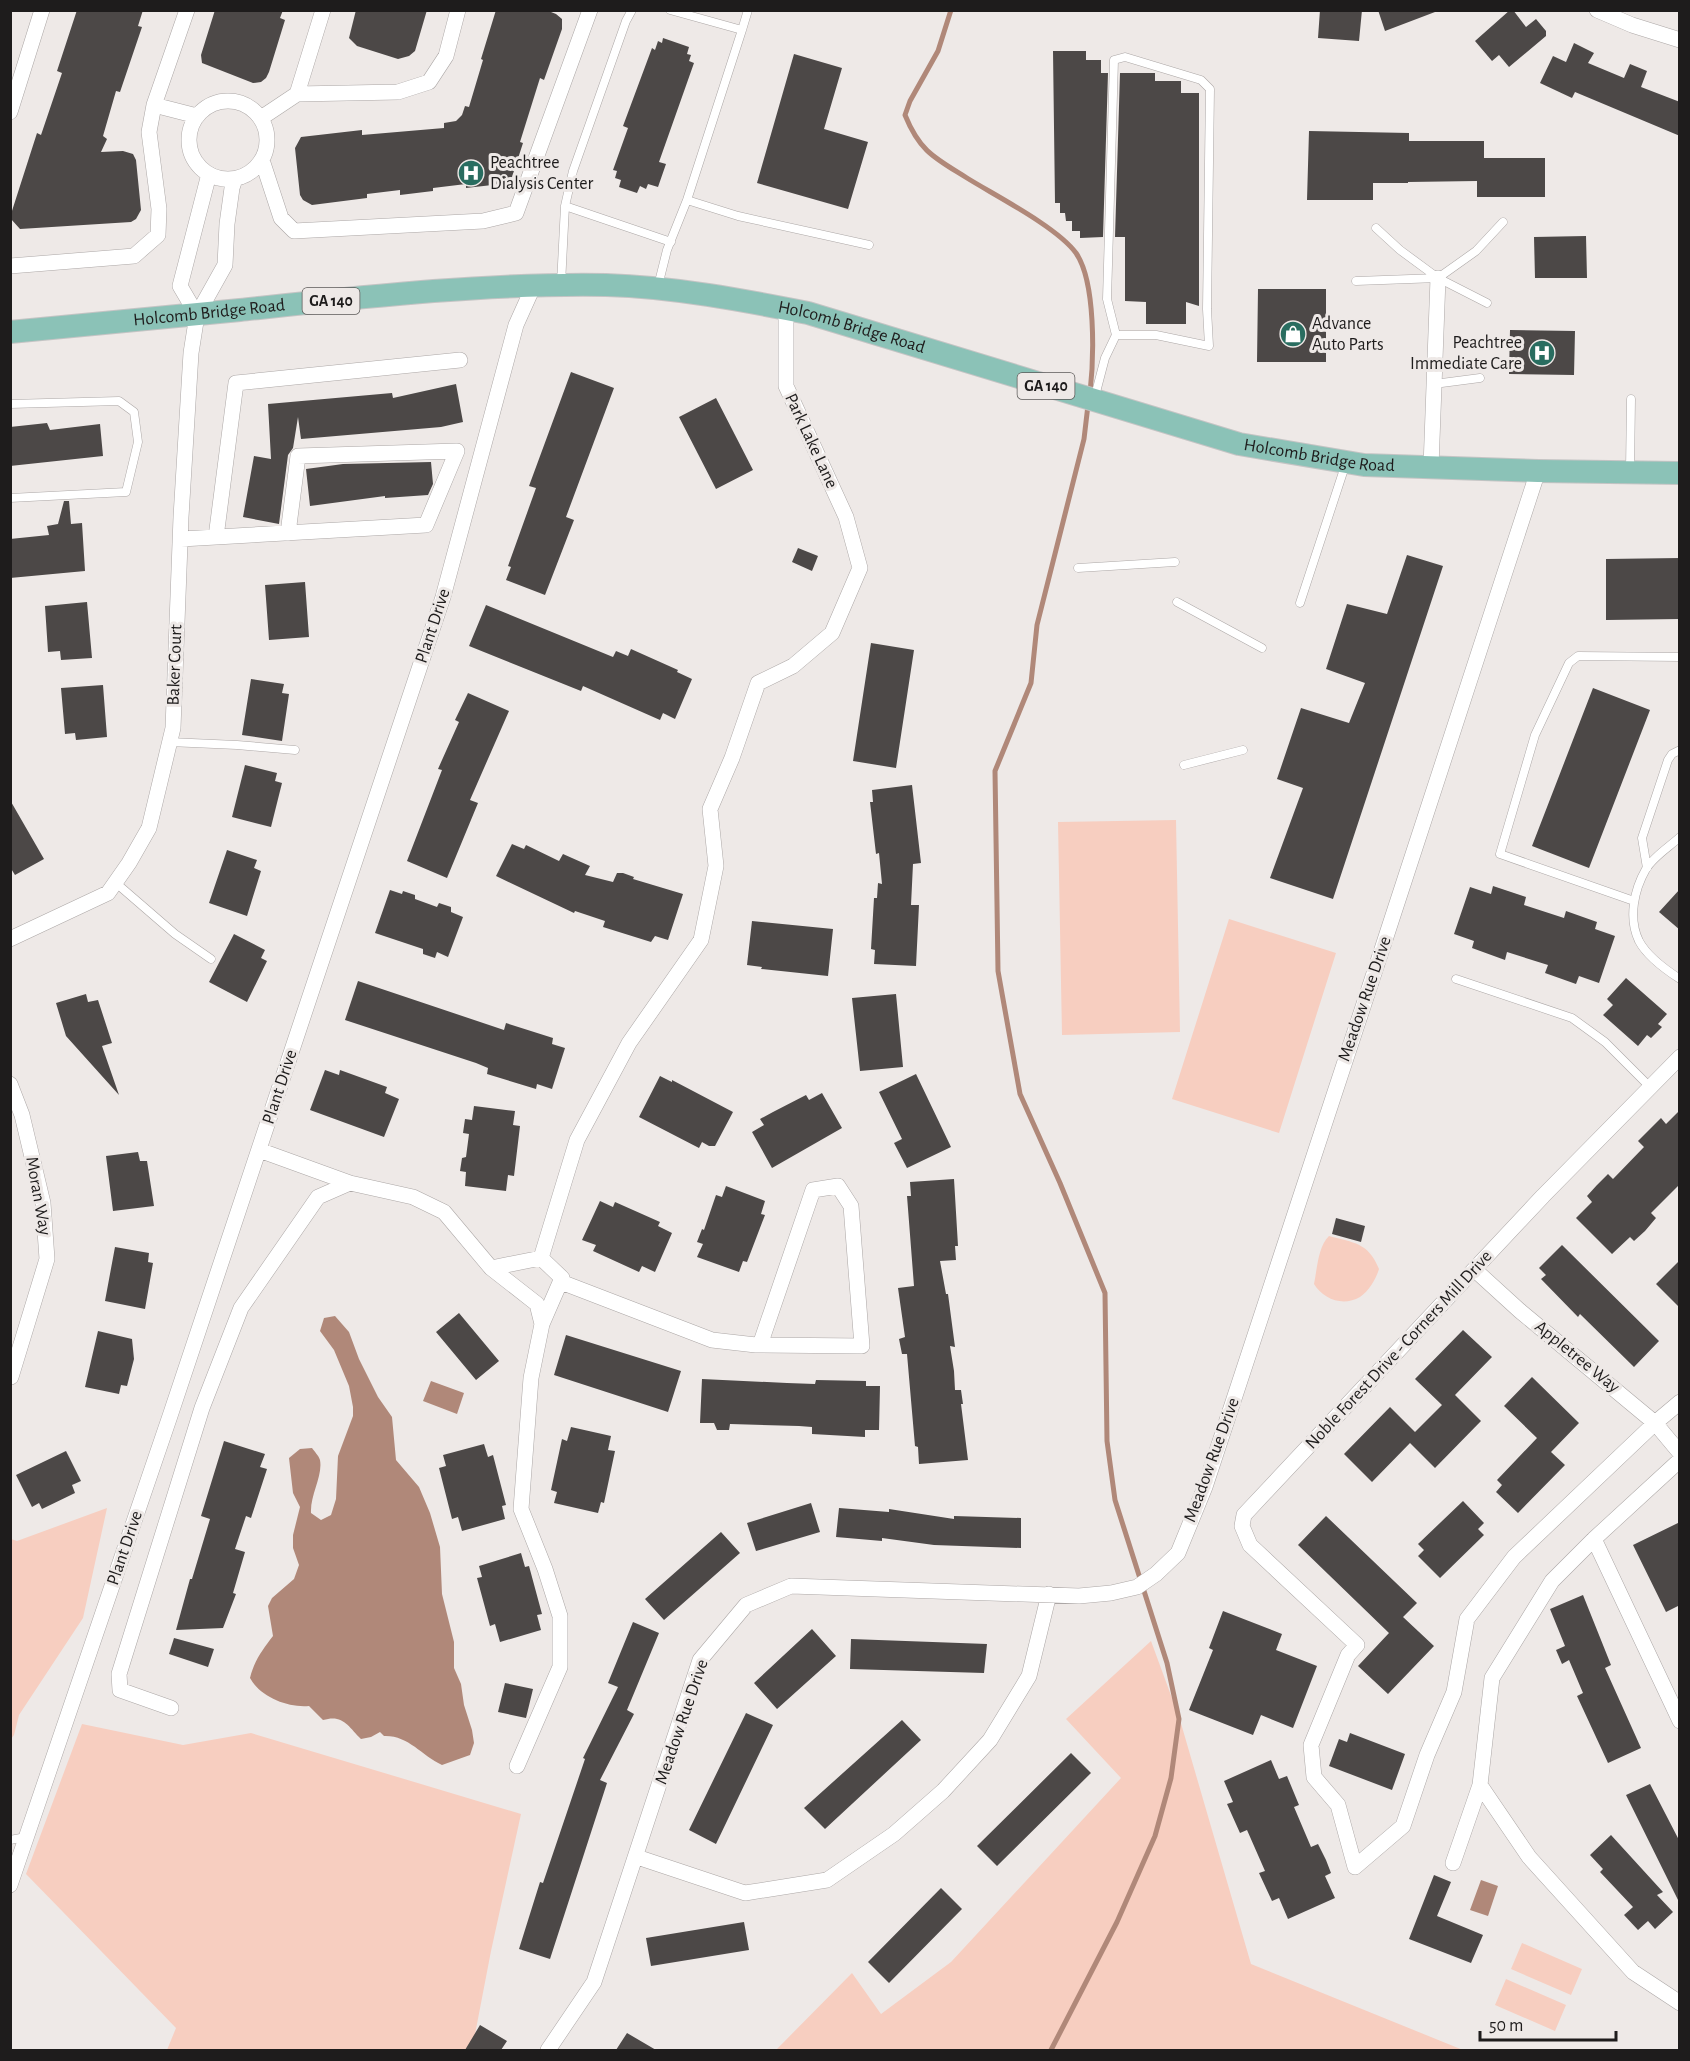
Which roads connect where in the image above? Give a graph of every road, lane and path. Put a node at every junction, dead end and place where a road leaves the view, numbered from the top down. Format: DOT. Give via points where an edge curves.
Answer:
graph roads {
  1 [pos="42,10"];
  2 [pos="187,10"];
  3 [pos="323,10"];
  4 [pos="458,10"];
  5 [pos="590,10"];
  6 [pos="632,10"];
  7 [pos="670,10"];
  8 [pos="748,10"];
  9 [pos="1597,10"];
  10 [pos="742,30"];
  11 [pos="1680,40"];
  12 [pos="297,94"];
  13 [pos="154,105"];
  14 [pos="10,112"];
  15 [pos="197,116"];
  16 [pos="261,118"];
  17 [pos="262,160"];
  18 [pos="209,174"];
  19 [pos="235,179"];
  20 [pos="687,200"];
  21 [pos="566,206"];
  22 [pos="1503,222"];
  23 [pos="1376,228"];
  24 [pos="671,242"];
  25 [pos="869,245"];
  26 [pos="10,266"];
  27 [pos="1438,278"];
  28 [pos="1356,281"];
  29 [pos="534,285"];
  30 [pos="561,285"];
  31 [pos="657,289"];
  32 [pos="1487,303"];
  33 [pos="786,309"];
  34 [pos="197,315"];
  35 [pos="10,332"];
  36 [pos="1116,335"];
  37 [pos="460,360"];
  38 [pos="1480,378"];
  39 [pos="1434,384"];
  40 [pos="1631,399"];
  41 [pos="1094,401"];
  42 [pos="10,404"];
  43 [pos="1346,462"];
  44 [pos="1431,467"];
  45 [pos="1538,471"];
  46 [pos="1630,472"];
  47 [pos="1680,473"];
  48 [pos="10,498"];
  49 [pos="288,533"];
  50 [pos="216,537"];
  51 [pos="180,539"];
  52 [pos="1175,562"];
  53 [pos="1078,568"];
  54 [pos="1177,602"];
  55 [pos="1300,603"];
  56 [pos="1262,648"];
  57 [pos="1680,657"];
  58 [pos="169,742"];
  59 [pos="295,750"];
  60 [pos="1244,750"];
  61 [pos="1680,750"];
  62 [pos="1185,765"];
  63 [pos="1680,837"];
  64 [pos="1647,868"];
  65 [pos="116,883"];
  66 [pos="1634,901"];
  67 [pos="10,939"];
  68 [pos="211,959"];
  69 [pos="1456,979"];
  70 [pos="1680,979"];
  71 [pos="1680,1058"];
  72 [pos="10,1084"];
  73 [pos="1650,1087"];
  74 [pos="259,1150"];
  75 [pos="351,1183"];
  76 [pos="541,1258"];
  77 [pos="492,1268"];
  78 [pos="1475,1270"];
  79 [pos="561,1282"];
  80 [pos="542,1324"];
  81 [pos="760,1345"];
  82 [pos="11,1378"];
  83 [pos="1680,1402"];
  84 [pos="1655,1423"];
  85 [pos="1680,1453"];
  86 [pos="1680,1460"];
  87 [pos="1594,1539"];
  88 [pos="1049,1594"];
  89 [pos="171,1708"];
  90 [pos="1680,1721"];
  91 [pos="517,1766"];
  92 [pos="1480,1785"];
  93 [pos="26,1837"];
  94 [pos="10,1840"];
  95 [pos="637,1857"];
  96 [pos="1453,1863"];
  97 [pos="10,1885"];
  98 [pos="1680,2003"];
  99 [pos="548,2050"];
  1 -- 14 [label="street"];
  2 -- 13 [label="street"];
  3 -- 12 [label="street"];
  4 -- 12 [label="street" via="446,56 429,82 398,92"];
  5 -- 17 [label="street" via="516,213 483,221 294,231 281,218"];
  6 -- 21 [label="lane" via="573,171"];
  7 -- 10 [label="lane"];
  8 -- 10 [label="lane"];
  9 -- 11 [label="street"];
  10 -- 20 [label="lane"];
  12 -- 16 [label="street"];
  13 -- 15 [label="street"];
  13 -- 26 [label="street" via="149,132 159,209 158,235 134,256"];
  15 -- 16 [label="street" via="206,107 230,100 253,109"];
  15 -- 18 [label="street" via="188,141 198,166"];
  16 -- 17 [label="street" via="268,139"];
  17 -- 19 [label="street" via="255,169"];
  18 -- 19 [label="street"];
  18 -- 34 [label="street" via="180,286"];
  19 -- 34 [label="street" via="225,265"];
  20 -- 24 [label="lane"];
  20 -- 25 [label="lane" via="738,216"];
  21 -- 24 [label="lane"];
  21 -- 30 [label="lane"];
  22 -- 27 [label="lane" via="1476,251"];
  23 -- 27 [label="lane"];
  24 -- 31 [label="lane"];
  27 -- 28 [label="lane"];
  27 -- 32 [label="lane"];
  27 -- 39 [label="street"];
  29 -- 30 [label="main road, Holcomb Bridge Road / GA 140"];
  29 -- 34 [label="main road, Holcomb Bridge Road / GA 140" via="384,295"];
  29 -- 74 [label="street, Plant Drive" via="516,325 443,597"];
  30 -- 31 [label="main road, Holcomb Bridge Road / GA 140"];
  31 -- 33 [label="main road, Holcomb Bridge Road / GA 140"];
  33 -- 41 [label="main road, Holcomb Bridge Road / GA 140"];
  33 -- 76 [label="street, Park Lake Lane" via="786,386 846,517 860,568 832,633 793,666 758,683 710,809 716,866 701,940 628,1043 576,1140"];
  34 -- 35 [label="main road, Holcomb Bridge Road / GA 140"];
  34 -- 51 [label="street, Baker Court" via="191,353"];
  36 -- 36 [label="lane" via="1156,334 1209,346 1210,88 1201,80 1125,57 1114,60 1107,299"];
  36 -- 41 [label="lane" via="1105,358"];
  37 -- 50 [label="street" via="236,383"];
  38 -- 39 [label="lane"];
  39 -- 44 [label="street"];
  40 -- 46 [label="lane"];
  41 -- 43 [label="main road, Holcomb Bridge Road / GA 140" via="1239,444"];
  42 -- 48 [label="lane" via="120,400 134,412 138,442 126,492"];
  43 -- 44 [label="main road, Holcomb Bridge Road / GA 140"];
  43 -- 55 [label="lane"];
  44 -- 45 [label="main road, Holcomb Bridge Road / GA 140"];
  45 -- 46 [label="main road, Holcomb Bridge Road / GA 140"];
  45 -- 88 [label="street, Meadow Rue Drive" via="1205,1487 1178,1552 1137,1587 1079,1596"];
  46 -- 47 [label="main road, Holcomb Bridge Road / GA 140"];
  49 -- 49 [label="street" via="426,525 457,451 298,456"];
  49 -- 50 [label="street"];
  50 -- 51 [label="street"];
  51 -- 58 [label="street, Baker Court" via="173,728"];
  52 -- 53 [label="lane"];
  54 -- 56 [label="lane"];
  57 -- 66 [label="lane" via="1578,656 1569,663 1535,735 1500,854"];
  58 -- 59 [label="lane"];
  58 -- 65 [label="street, Baker Court" via="149,828"];
  60 -- 62 [label="lane"];
  61 -- 64 [label="lane" via="1668,759 1641,838"];
  63 -- 64 [label="lane"];
  64 -- 66 [label="lane"];
  65 -- 67 [label="street, Baker Court" via="108,893"];
  65 -- 68 [label="lane"];
  66 -- 70 [label="lane" via="1633,917 1640,941"];
  69 -- 73 [label="lane" via="1572,1018 1605,1042"];
  71 -- 73 [label="street, Noble Forest Drive - Corners Mill Drive"];
  72 -- 82 [label="street, Moran Way" via="22,1115 43,1203 47,1259"];
  73 -- 78 [label="street, Noble Forest Drive - Corners Mill Drive"];
  74 -- 75 [label="street"];
  74 -- 93 [label="street, Plant Drive"];
  75 -- 77 [label="street" via="413,1197 444,1212"];
  75 -- 89 [label="street" via="318,1197 241,1308 202,1408 119,1674 120,1690"];
  76 -- 77 [label="street"];
  76 -- 79 [label="street" via="562,1278"];
  77 -- 80 [label="street" via="537,1304"];
  78 -- 84 [label="street, Appletree Way"];
  78 -- 84 [label="street, Noble Forest Drive - Corners Mill Drive" via="1244,1515 1242,1526 1250,1545 1357,1645 1348,1655 1311,1745 1314,1777 1338,1805 1355,1866 1403,1826 1454,1692 1467,1619 1514,1557"];
  79 -- 80 [label="street"];
  79 -- 81 [label="street" via="712,1340"];
  80 -- 91 [label="street" via="531,1378 521,1509 560,1616 560,1667"];
  81 -- 81 [label="street" via="862,1346 851,1206 838,1186 813,1190"];
  83 -- 84 [label="street"];
  84 -- 85 [label="street, Appletree Way"];
  86 -- 87 [label="street"];
  87 -- 90 [label="street"];
  87 -- 92 [label="street" via="1552,1581 1492,1678"];
  88 -- 95 [label="street" via="1029,1676 990,1740 943,1791 894,1834 827,1880 746,1893"];
  88 -- 95 [label="street, Meadow Rue Drive" via="791,1586 746,1605 700,1660"];
  92 -- 96 [label="street"];
  92 -- 98 [label="street" via="1530,1857 1633,1972"];
  93 -- 94 [label="lane"];
  93 -- 97 [label="street, Plant Drive"];
  95 -- 99 [label="street, Meadow Rue Drive" via="594,1982"];
}
